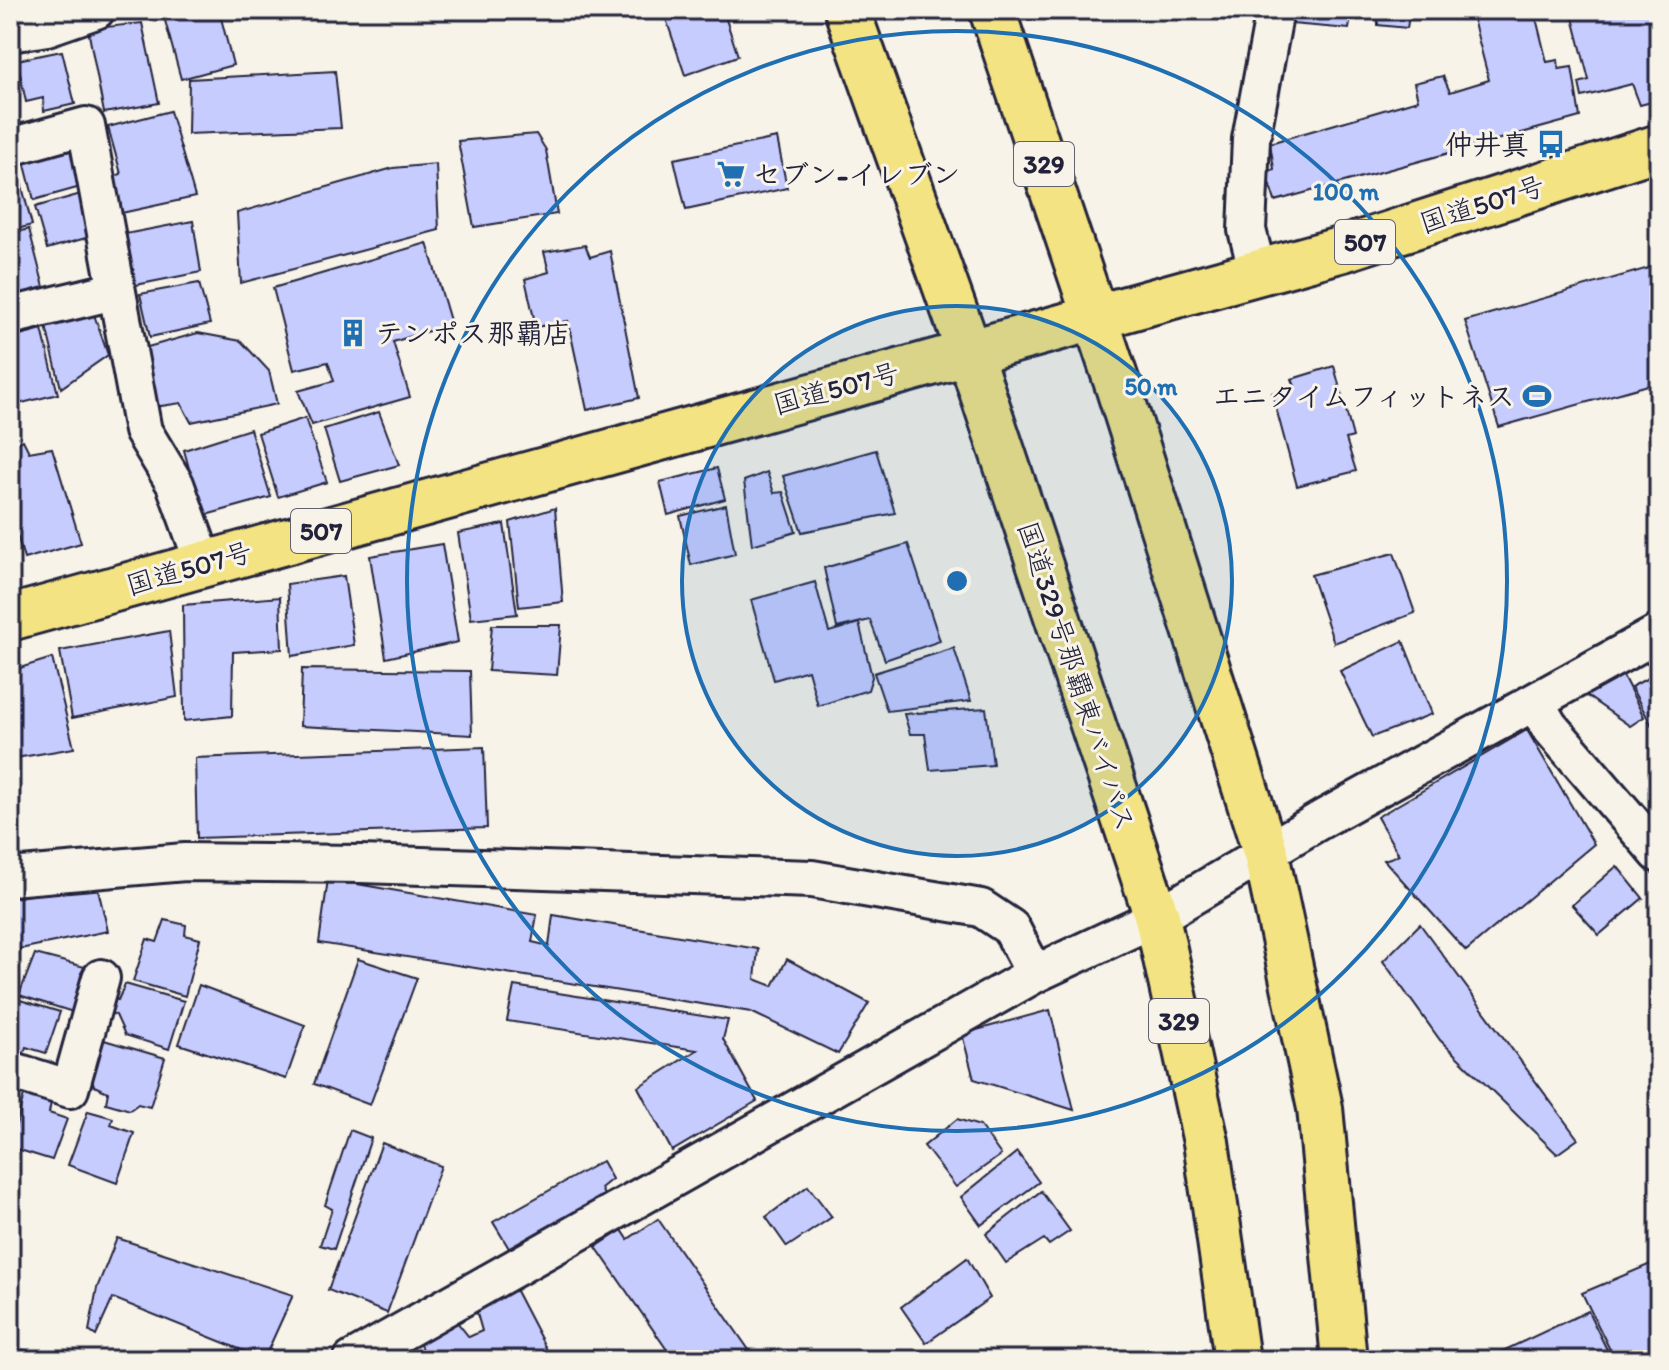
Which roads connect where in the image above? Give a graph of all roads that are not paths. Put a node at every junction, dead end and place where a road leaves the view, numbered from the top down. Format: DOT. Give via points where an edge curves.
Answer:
graph roads {
  1 [pos="96,10"];
  2 [pos="847,10"];
  3 [pos="992,10"];
  4 [pos="1275,10"];
  5 [pos="10,33"];
  6 [pos="10,147"];
  7 [pos="1659,147"];
  8 [pos="1258,273"];
  9 [pos="114,291"];
  10 [pos="10,316"];
  11 [pos="1094,318"];
  12 [pos="969,352"];
  13 [pos="204,564"];
  14 [pos="10,618"];
  15 [pos="1659,633"];
  16 [pos="1535,702"];
  17 [pos="1266,854"];
  18 [pos="1659,854"];
  19 [pos="10,877"];
  20 [pos="1157,917"];
  21 [pos="1035,974"];
  22 [pos="101,978"];
  23 [pos="10,1070"];
  24 [pos="352,1360"];
  25 [pos="1237,1360"];
  26 [pos="1344,1360"];
  1 -- 5 [label="street"];
  2 -- 12 [label="highway, 国道329号那覇東バイパス / 329"];
  3 -- 11 [label="highway, 329"];
  4 -- 8 [label="street" via="1251,139 1247,230"];
  6 -- 9 [label="street" via="86,126"];
  7 -- 8 [label="highway, 国道507号 / 507"];
  8 -- 11 [label="highway, 国道507号 / 507"];
  9 -- 10 [label="street"];
  9 -- 13 [label="street" via="143,431 175,484"];
  11 -- 12 [label="highway, 国道507号 / 507"];
  11 -- 17 [label="highway, 329"];
  12 -- 13 [label="highway, 国道507号 / 507"];
  12 -- 20 [label="highway, 国道329号那覇東バイパス / 329"];
  13 -- 14 [label="highway, 国道507号 / 507"];
  15 -- 16 [label="street"];
  16 -- 17 [label="street"];
  16 -- 18 [label="street" via="1549,726"];
  17 -- 20 [label="street"];
  17 -- 26 [label="highway, 329" via="1320,1108"];
  19 -- 21 [label="street" via="185,862 812,879 981,908 1011,928"];
  20 -- 21 [label="street"];
  20 -- 25 [label="highway, 国道329号那覇東バイパス / 329" via="1206,1142"];
  21 -- 24 [label="street"];
  22 -- 23 [label="street" via="70,1089"];
}
